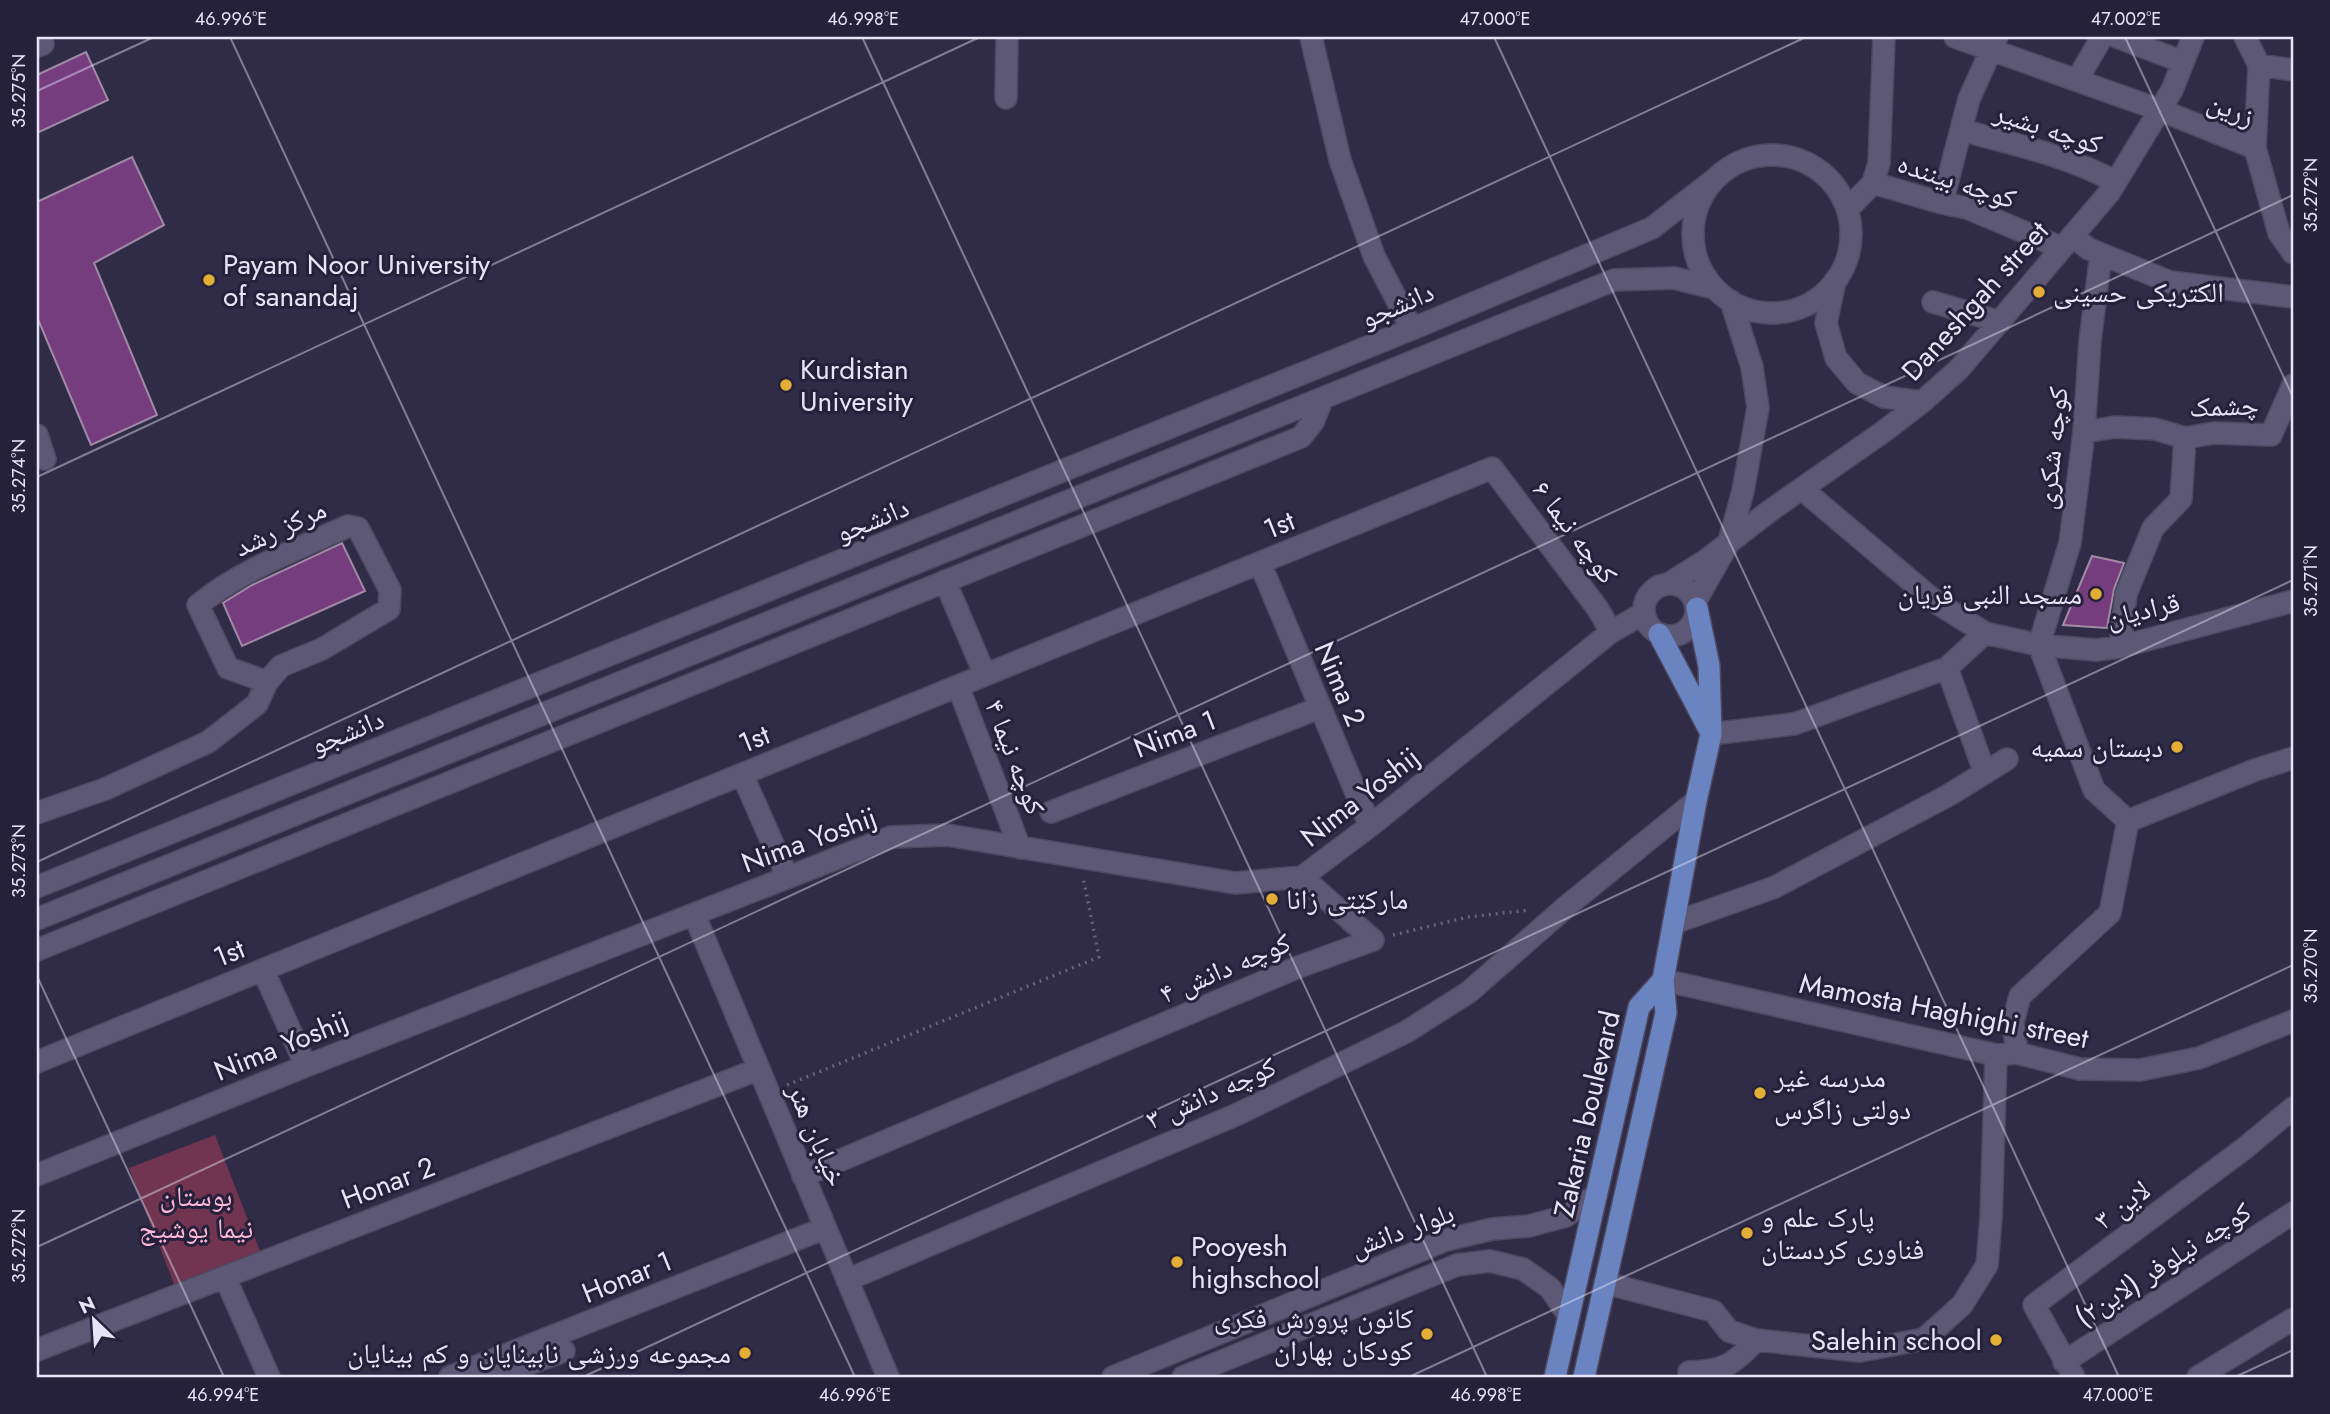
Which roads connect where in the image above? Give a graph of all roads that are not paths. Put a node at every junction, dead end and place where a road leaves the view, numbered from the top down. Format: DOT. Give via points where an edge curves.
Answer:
graph roads {
  1 [pos="1007,37"];
  2 [pos="1311,37"];
  3 [pos="1884,37"];
  4 [pos="1955,37"];
  5 [pos="2102,37"];
  6 [pos="2116,37"];
  7 [pos="2193,37"];
  8 [pos="2245,37"];
  9 [pos="1994,44"];
  10 [pos="2183,62"];
  11 [pos="2259,65"];
  12 [pos="2293,70"];
  13 [pos="2077,80"];
  14 [pos="1006,98"];
  15 [pos="2160,110"];
  16 [pos="1961,130"];
  17 [pos="2255,148"];
  18 [pos="1715,179"];
  19 [pos="2116,182"];
  20 [pos="1872,183"];
  21 [pos="1942,203"];
  22 [pos="1848,209"];
  23 [pos="2067,242"];
  24 [pos="2293,253"];
  25 [pos="2101,254"];
  26 [pos="1835,281"];
  27 [pos="1714,288"];
  28 [pos="2293,297"];
  29 [pos="1731,302"];
  30 [pos="1933,302"];
  31 [pos="2000,321"];
  32 [pos="1412,329"];
  33 [pos="2293,384"];
  34 [pos="1322,400"];
  35 [pos="1922,402"];
  36 [pos="2084,432"];
  37 [pos="37,435"];
  38 [pos="2185,438"];
  39 [pos="45,459"];
  40 [pos="1492,468"];
  41 [pos="1801,489"];
  42 [pos="1729,542"];
  43 [pos="1259,563"];
  44 [pos="945,581"];
  45 [pos="1668,584"];
  46 [pos="2293,601"];
  47 [pos="1696,605"];
  48 [pos="1644,613"];
  49 [pos="1611,632"];
  50 [pos="1985,633"];
  51 [pos="1659,634"];
  52 [pos="2039,645"];
  53 [pos="2120,647"];
  54 [pos="1947,668"];
  55 [pos="985,676"];
  56 [pos="267,682"];
  57 [pos="958,686"];
  58 [pos="1319,708"];
  59 [pos="1711,734"];
  60 [pos="2293,758"];
  61 [pos="2007,760"];
  62 [pos="1985,773"];
  63 [pos="742,774"];
  64 [pos="1696,801"];
  65 [pos="1051,812"];
  66 [pos="37,813"];
  67 [pos="2128,821"];
  68 [pos="1370,826"];
  69 [pos="1020,848"];
  70 [pos="787,876"];
  71 [pos="1302,877"];
  72 [pos="37,887"];
  73 [pos="694,914"];
  74 [pos="37,919"];
  75 [pos="1674,923"];
  76 [pos="37,950"];
  77 [pos="263,970"];
  78 [pos="1663,980"];
  79 [pos="2293,1021"];
  80 [pos="2007,1054"];
  81 [pos="37,1062"];
  82 [pos="306,1066"];
  83 [pos="759,1069"];
  84 [pos="2293,1108"];
  85 [pos="37,1175"];
  86 [pos="803,1176"];
  87 [pos="1596,1195"];
  88 [pos="2293,1213"];
  89 [pos="825,1228"];
  90 [pos="1446,1240"];
  91 [pos="1457,1265"];
  92 [pos="225,1277"];
  93 [pos="847,1280"];
  94 [pos="1605,1283"];
  95 [pos="1569,1316"];
  96 [pos="2293,1319"];
  97 [pos="1756,1339"];
  98 [pos="37,1350"];
  99 [pos="564,1351"];
  100 [pos="2069,1370"];
  101 [pos="1689,1372"];
  102 [pos="455,1376"];
  103 [pos="269,1377"];
  104 [pos="495,1377"];
  105 [pos="887,1377"];
  106 [pos="1113,1377"];
  107 [pos="1183,1377"];
  108 [pos="1555,1377"];
  109 [pos="1584,1377"];
  110 [pos="2198,1377"];
  1 -- 14 [label="street"];
  2 -- 32 [label="street" via="1340,160 1374,256"];
  3 -- 20 [label="street" via="1879,163"];
  4 -- 9 [label="street, زرین"];
  5 -- 13 [label="street"];
  6 -- 10 [label="street"];
  7 -- 10 [label="street, Daneshgah street"];
  8 -- 11 [label="street"];
  9 -- 13 [label="street, زرین"];
  9 -- 16 [label="street" via="1969,99"];
  10 -- 15 [label="street, Daneshgah street"];
  11 -- 12 [label="street"];
  11 -- 17 [label="street"];
  13 -- 15 [label="street, زرین"];
  15 -- 17 [label="street, زرین"];
  15 -- 19 [label="street, Daneshgah street"];
  16 -- 19 [label="street, کوچه بشیر" via="2090,168"];
  16 -- 21 [label="street"];
  17 -- 24 [label="street, زرین" via="2279,233"];
  18 -- 22 [label="street" via="1737,163 1763,155 1790,156 1815,167 1835,185"];
  18 -- 27 [label="street" via="1701,199 1694,221 1700,268"];
  18 -- 32 [label="street, دانشجو" via="1652,228"];
  19 -- 23 [label="street, Daneshgah street"];
  20 -- 21 [label="street, کوچه بیننده"];
  20 -- 22 [label="street"];
  21 -- 23 [label="street, کوچه بیننده"];
  22 -- 26 [label="street" via="1850,247"];
  23 -- 25 [label="street, کوچه بیننده"];
  23 -- 31 [label="street, Daneshgah street"];
  25 -- 28 [label="street, کوچه بیننده" via="2170,282"];
  25 -- 36 [label="street, کوچه شکری"];
  26 -- 29 [label="street" via="1819,298 1776,313"];
  26 -- 35 [label="street" via="1826,323 1836,358 1857,383 1875,393"];
  27 -- 29 [label="street"];
  27 -- 34 [label="street, دانشجو" via="1674,278 1614,279"];
  29 -- 42 [label="street" via="1744,335 1758,408"];
  30 -- 31 [label="street"];
  31 -- 35 [label="street, Daneshgah street" via="1959,369"];
  32 -- 72 [label="street, دانشجو"];
  33 -- 38 [label="street, چشمک" via="2271,435 2214,433"];
  34 -- 44 [label="street" via="1301,437"];
  34 -- 74 [label="street, دانشجو"];
  35 -- 41 [label="street, Daneshgah street"];
  36 -- 38 [label="street, چشمک" via="2115,427 2155,429"];
  36 -- 52 [label="street, کوچه شکری" via="2070,543"];
  37 -- 39 [label="street"];
  38 -- 53 [label="street" via="2181,499 2154,528 2126,594"];
  40 -- 43 [label="street, 1st"];
  40 -- 49 [label="street, کوچه نیما ۶"];
  41 -- 42 [label="street, Daneshgah street"];
  41 -- 50 [label="street, قرادیان" via="1937,603"];
  42 -- 45 [label="street, Daneshgah street"];
  42 -- 47 [label="street, Daneshgah street"];
  43 -- 55 [label="street, 1st"];
  43 -- 58 [label="street, Nima 2"];
  44 -- 55 [label="street, کوچه نیما ۴"];
  44 -- 76 [label="street"];
  45 -- 47 [label="street" via="1681,586"];
  45 -- 48 [label="street" via="1646,599"];
  46 -- 53 [label="street, قرادیان"];
  47 -- 51 [label="street" via="1694,621 1685,632"];
  47 -- 59 [label="main road" via="1709,666"];
  48 -- 49 [label="street, Nima Yoshij"];
  48 -- 51 [label="street" via="1648,625"];
  49 -- 68 [label="street, Nima Yoshij"];
  50 -- 52 [label="street, قرادیان"];
  50 -- 54 [label="street"];
  51 -- 59 [label="main road"];
  52 -- 53 [label="street, قرادیان" via="2096,650"];
  52 -- 67 [label="street" via="2094,790"];
  54 -- 59 [label="street" via="1794,724"];
  54 -- 62 [label="street"];
  55 -- 57 [label="street, 1st"];
  56 -- 56 [label="street, مرکز رشد" via="281,666 322,649 389,609 390,590 358,528 348,526 280,557 218,589 198,605 228,668"];
  56 -- 66 [label="street, مرکز رشد" via="257,704 208,742 125,781"];
  57 -- 63 [label="street, 1st"];
  57 -- 69 [label="street, کوچه نیما ۴"];
  58 -- 65 [label="street, Nima 1"];
  58 -- 68 [label="street, Nima 2"];
  59 -- 64 [label="main road"];
  60 -- 67 [label="street"];
  61 -- 62 [label="street"];
  62 -- 75 [label="street" via="1775,887"];
  63 -- 70 [label="street"];
  63 -- 77 [label="street, 1st"];
  64 -- 75 [label="main road"];
  64 -- 93 [label="street, کوچه دانش ۳" via="1469,992 1406,1032 1238,1114"];
  67 -- 80 [label="street" via="2110,913 2020,996"];
  68 -- 71 [label="street, Nima Yoshij"];
  69 -- 70 [label="street, Nima Yoshij" via="947,835 891,836"];
  69 -- 71 [label="street, Nima Yoshij" via="1235,883"];
  70 -- 73 [label="street, Nima Yoshij"];
  71 -- 86 [label="street, کوچه دانش ۴" via="1373,940 1301,966"];
  73 -- 82 [label="street, Nima Yoshij"];
  73 -- 83 [label="street, خیابان هنر"];
  75 -- 78 [label="main road"];
  77 -- 81 [label="street, 1st"];
  77 -- 82 [label="street"];
  78 -- 80 [label="street, Mamosta Haghighi street"];
  78 -- 87 [label="main road, Zakaria boulevard" via="1639,1007"];
  78 -- 94 [label="main road, Zakaria boulevard" via="1666,1013"];
  79 -- 80 [label="street, Mamosta Haghighi street" via="2199,1058 2140,1070 2080,1069"];
  80 -- 97 [label="street" via="1987,1265 1962,1305 1924,1339 1860,1351"];
  82 -- 85 [label="street, Nima Yoshij"];
  83 -- 86 [label="street, خیابان هنر"];
  83 -- 92 [label="street, Honar 2"];
  84 -- 100 [label="street, لاین ۳" via="2034,1305"];
  86 -- 89 [label="street, خیابان هنر"];
  87 -- 90 [label="street, بلوار دانش" via="1566,1216"];
  87 -- 95 [label="main road, Zakaria boulevard"];
  88 -- 100 [label="street, کوچه نیلوفر (لاین۲)"];
  89 -- 93 [label="street, خیابان هنر"];
  89 -- 102 [label="street, Honar 1"];
  90 -- 91 [label="street"];
  90 -- 106 [label="street, بلوار دانش"];
  91 -- 95 [label="street, بلوار دانش" via="1490,1261 1523,1269 1550,1288"];
  91 -- 107 [label="street, بلوار دانش"];
  92 -- 98 [label="street, Honar 2"];
  92 -- 103 [label="street"];
  93 -- 105 [label="street, خیابان هنر"];
  94 -- 97 [label="street" via="1713,1311 1729,1331"];
  94 -- 109 [label="main road, Zakaria boulevard"];
  95 -- 108 [label="main road, Zakaria boulevard"];
  96 -- 110 [label="street"];
  97 -- 101 [label="street" via="1738,1360 1714,1371"];
  99 -- 104 [label="street"];
}
